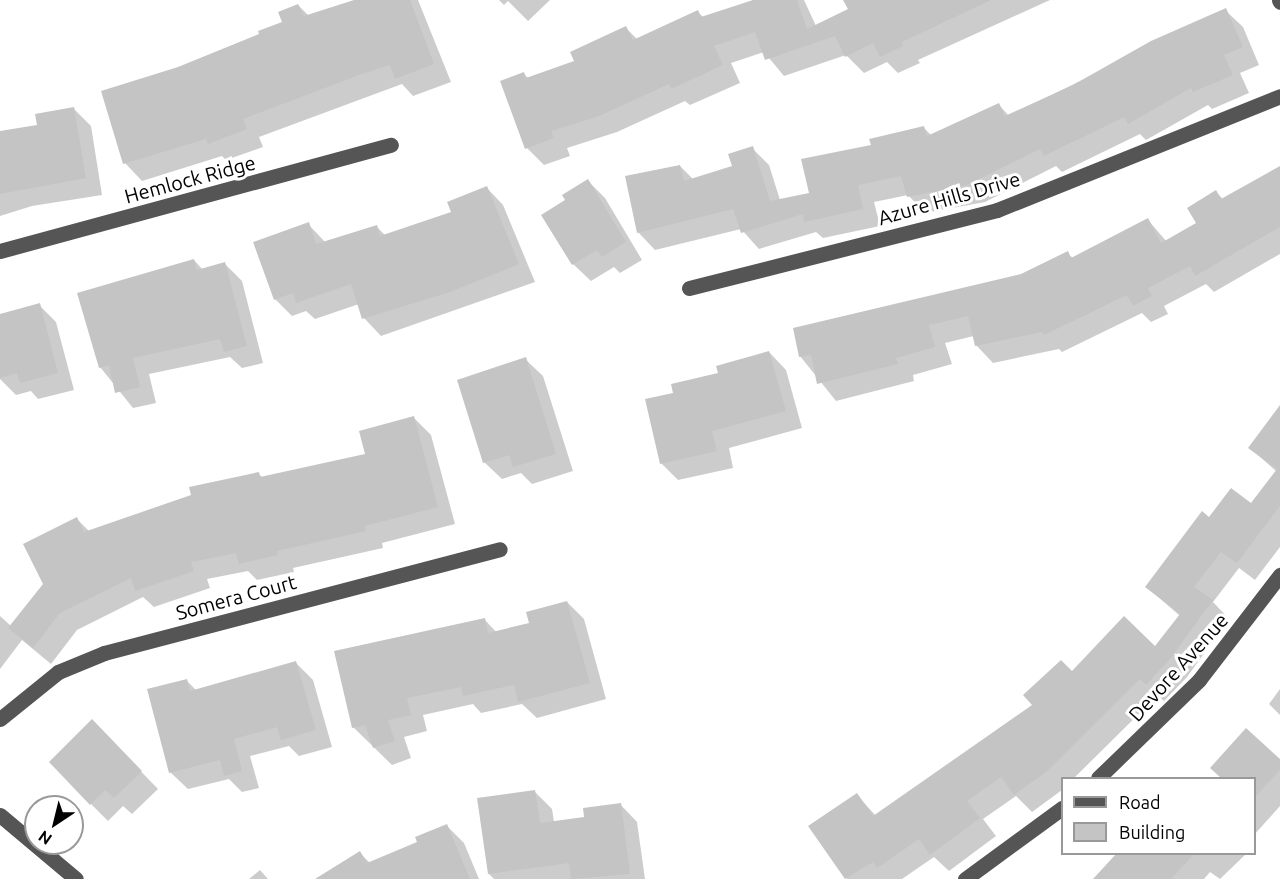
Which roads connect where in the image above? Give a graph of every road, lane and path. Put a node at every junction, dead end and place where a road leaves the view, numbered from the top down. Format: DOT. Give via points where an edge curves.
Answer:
graph roads {
  1 [pos="1280,96"];
  2 [pos="391,145"];
  3 [pos="0,251"];
  4 [pos="689,288"];
  5 [pos="500,549"];
  6 [pos="1280,575"];
  7 [pos="0,719"];
  8 [pos="1099,777"];
  9 [pos="1061,809"];
  10 [pos="0,815"];
  11 [pos="76,879"];
  12 [pos="965,879"];
  1 -- 4 [label="street, Azure Hills Drive" via="997,210"];
  2 -- 3 [label="street, Hemlock Ridge"];
  5 -- 7 [label="street, Somera Court" via="104,653 58,672"];
  6 -- 8 [label="street, Devore Avenue" via="1199,680"];
  9 -- 12 [label="street"];
  10 -- 11 [label="street"];
}
